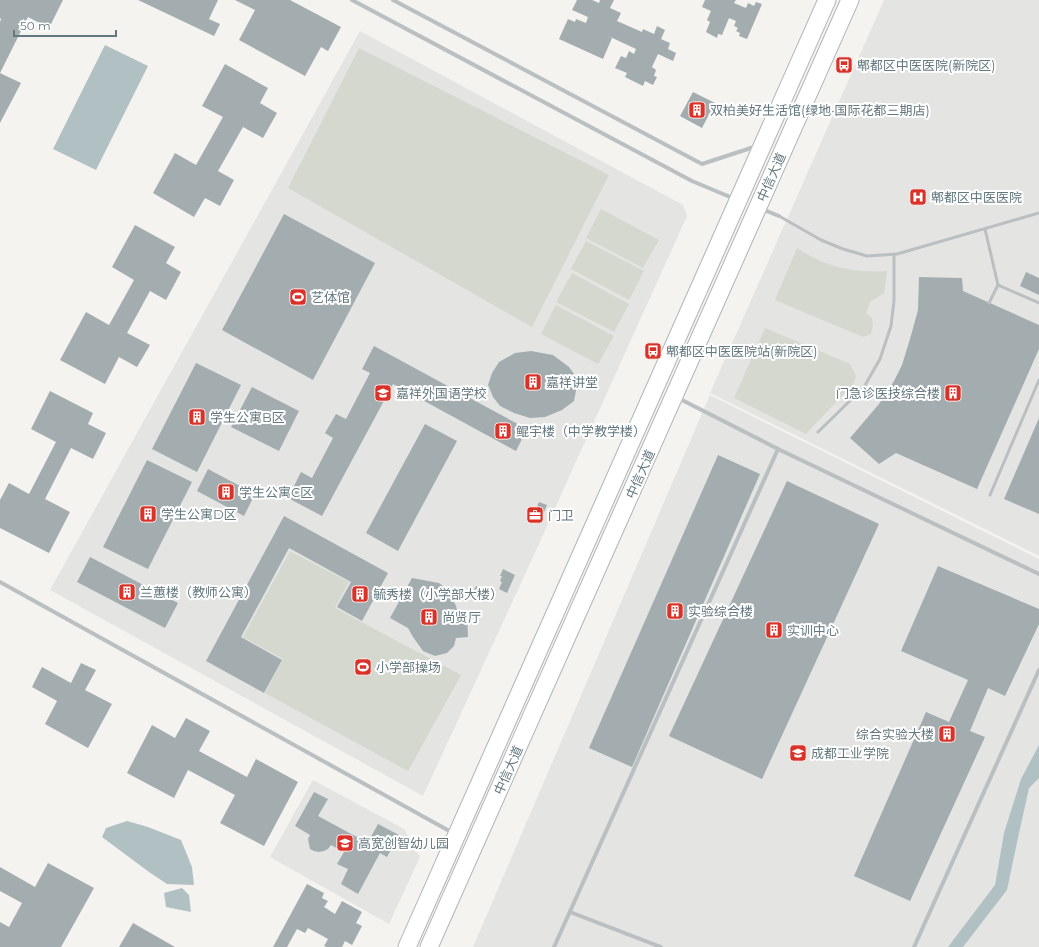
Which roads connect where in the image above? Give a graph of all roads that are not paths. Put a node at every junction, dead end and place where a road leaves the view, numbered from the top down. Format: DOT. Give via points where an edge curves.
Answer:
graph roads {
  1 [pos="352,0"];
  2 [pos="393,0"];
  3 [pos="827,0"];
  4 [pos="850,0"];
  5 [pos="763,145"];
  6 [pos="748,204"];
  7 [pos="1039,213"];
  8 [pos="779,216"];
  9 [pos="984,229"];
  10 [pos="894,254"];
  11 [pos="998,285"];
  12 [pos="989,303"];
  13 [pos="1039,303"];
  14 [pos="1039,380"];
  15 [pos="674,396"];
  16 [pos="818,432"];
  17 [pos="778,448"];
  18 [pos="990,495"];
  19 [pos="1039,574"];
  20 [pos="0,582"];
  21 [pos="1039,670"];
  22 [pos="456,835"];
  23 [pos="570,912"];
  24 [pos="407,947"];
  25 [pos="429,947"];
  26 [pos="554,947"];
  27 [pos="660,947"];
  28 [pos="914,947"];
  1 -- 6 [label="street" via="692,182"];
  2 -- 5 [label="street" via="702,164"];
  3 -- 5 [label="main road, 中信大道"];
  4 -- 6 [label="main road, 中信大道"];
  5 -- 6 [label="main road, 中信大道"];
  6 -- 8 [label="street"];
  6 -- 15 [label="main road, 中信大道"];
  6 -- 22 [label="main road, 中信大道"];
  7 -- 9 [label="lane"];
  8 -- 10 [label="lane" via="821,240 843,249 867,256"];
  9 -- 10 [label="lane"];
  9 -- 11 [label="lane"];
  10 -- 16 [label="lane" via="891,326 880,359 864,387"];
  11 -- 12 [label="lane"];
  11 -- 13 [label="lane"];
  14 -- 18 [label="lane"];
  15 -- 17 [label="street"];
  15 -- 25 [label="main road, 中信大道"];
  17 -- 19 [label="street"];
  17 -- 23 [label="street"];
  20 -- 22 [label="street"];
  21 -- 28 [label="street"];
  22 -- 24 [label="main road, 中信大道"];
  23 -- 26 [label="street"];
  23 -- 27 [label="street"];
}
